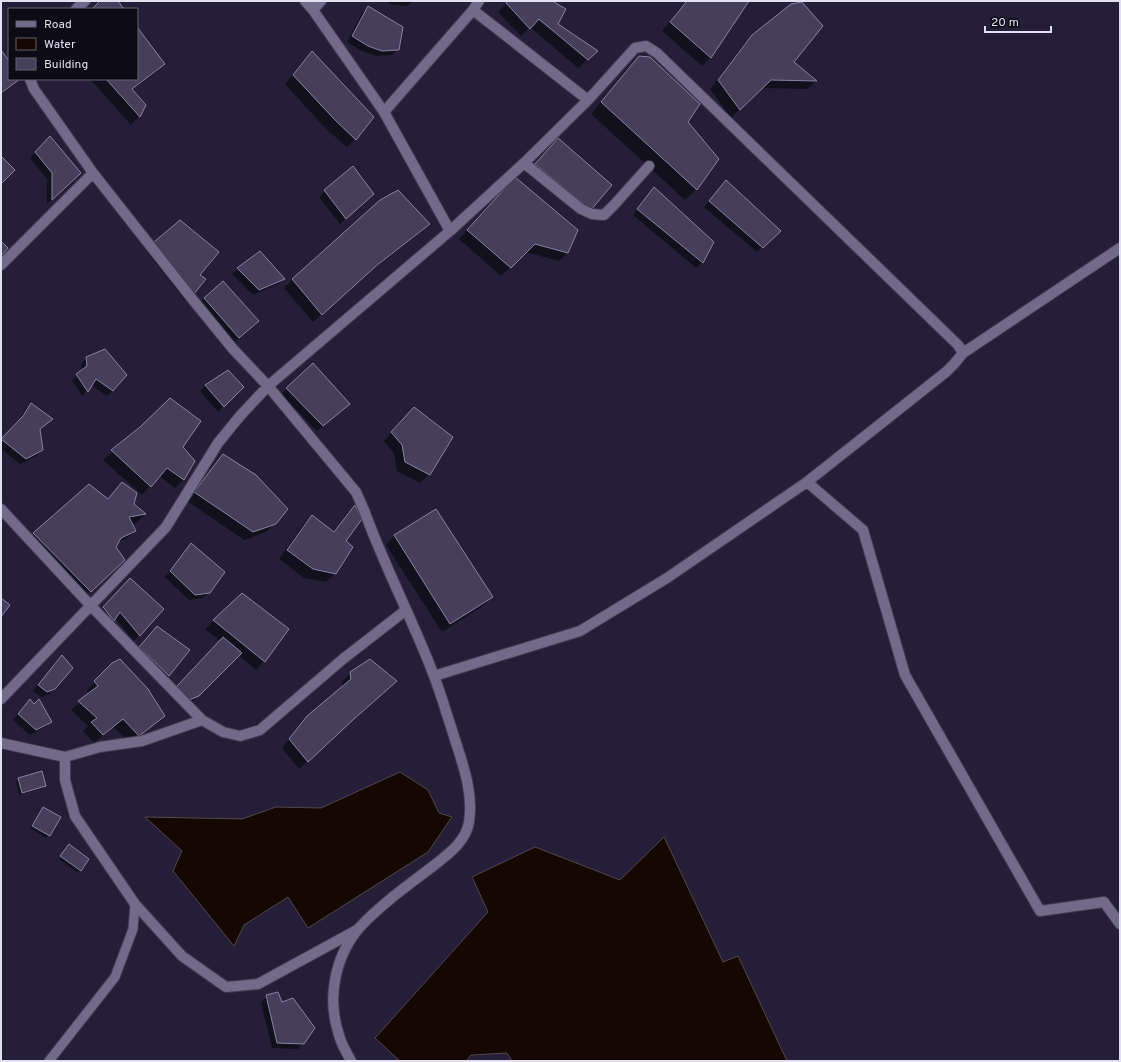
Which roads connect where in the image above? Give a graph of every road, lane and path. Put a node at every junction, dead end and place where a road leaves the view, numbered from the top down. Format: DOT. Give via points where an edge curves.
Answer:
graph roads {
  1 [pos="306,1"];
  2 [pos="321,1"];
  3 [pos="479,1"];
  4 [pos="313,10"];
  5 [pos="473,10"];
  6 [pos="30,80"];
  7 [pos="588,100"];
  8 [pos="384,112"];
  9 [pos="524,163"];
  10 [pos="649,166"];
  11 [pos="93,173"];
  12 [pos="450,231"];
  13 [pos="1120,248"];
  14 [pos="1,265"];
  15 [pos="963,353"];
  16 [pos="268,386"];
  17 [pos="807,482"];
  18 [pos="1,509"];
  19 [pos="90,606"];
  20 [pos="406,610"];
  21 [pos="434,676"];
  22 [pos="1,699"];
  23 [pos="202,720"];
  24 [pos="1,743"];
  25 [pos="65,757"];
  26 [pos="135,904"];
  27 [pos="1120,924"];
  28 [pos="359,928"];
  29 [pos="49,1061"];
  30 [pos="351,1061"];
  1 -- 4 [label="street"];
  2 -- 4 [label="street"];
  3 -- 5 [label="street"];
  4 -- 8 [label="street"];
  5 -- 7 [label="street"];
  5 -- 8 [label="street"];
  6 -- 11 [label="street" via="34,89"];
  7 -- 9 [label="street"];
  7 -- 15 [label="street" via="635,48 646,46 657,53"];
  8 -- 12 [label="street"];
  9 -- 10 [label="street" via="581,209 592,214 604,215"];
  9 -- 12 [label="street"];
  11 -- 14 [label="street"];
  11 -- 16 [label="street" via="233,349"];
  12 -- 16 [label="street"];
  13 -- 15 [label="street"];
  15 -- 17 [label="street" via="946,372"];
  16 -- 19 [label="street" via="218,443 166,527"];
  16 -- 20 [label="street" via="356,492"];
  17 -- 21 [label="street" via="667,578 580,631"];
  17 -- 27 [label="street" via="864,530 906,676 1040,911 1104,902"];
  18 -- 19 [label="street"];
  19 -- 22 [label="street"];
  19 -- 23 [label="street"];
  20 -- 21 [label="street"];
  20 -- 23 [label="street" via="343,659 260,730 240,736 223,732"];
  21 -- 28 [label="street" via="466,773 469,824 463,839 450,852"];
  23 -- 25 [label="street" via="142,741 100,746"];
  24 -- 25 [label="street"];
  25 -- 26 [label="street" via="65,780 75,816"];
  26 -- 28 [label="street" via="182,956 226,987 258,984"];
  26 -- 29 [label="lane" via="133,929 115,977"];
  28 -- 30 [label="street" via="348,944 340,963 332,1001 339,1037"];
}
